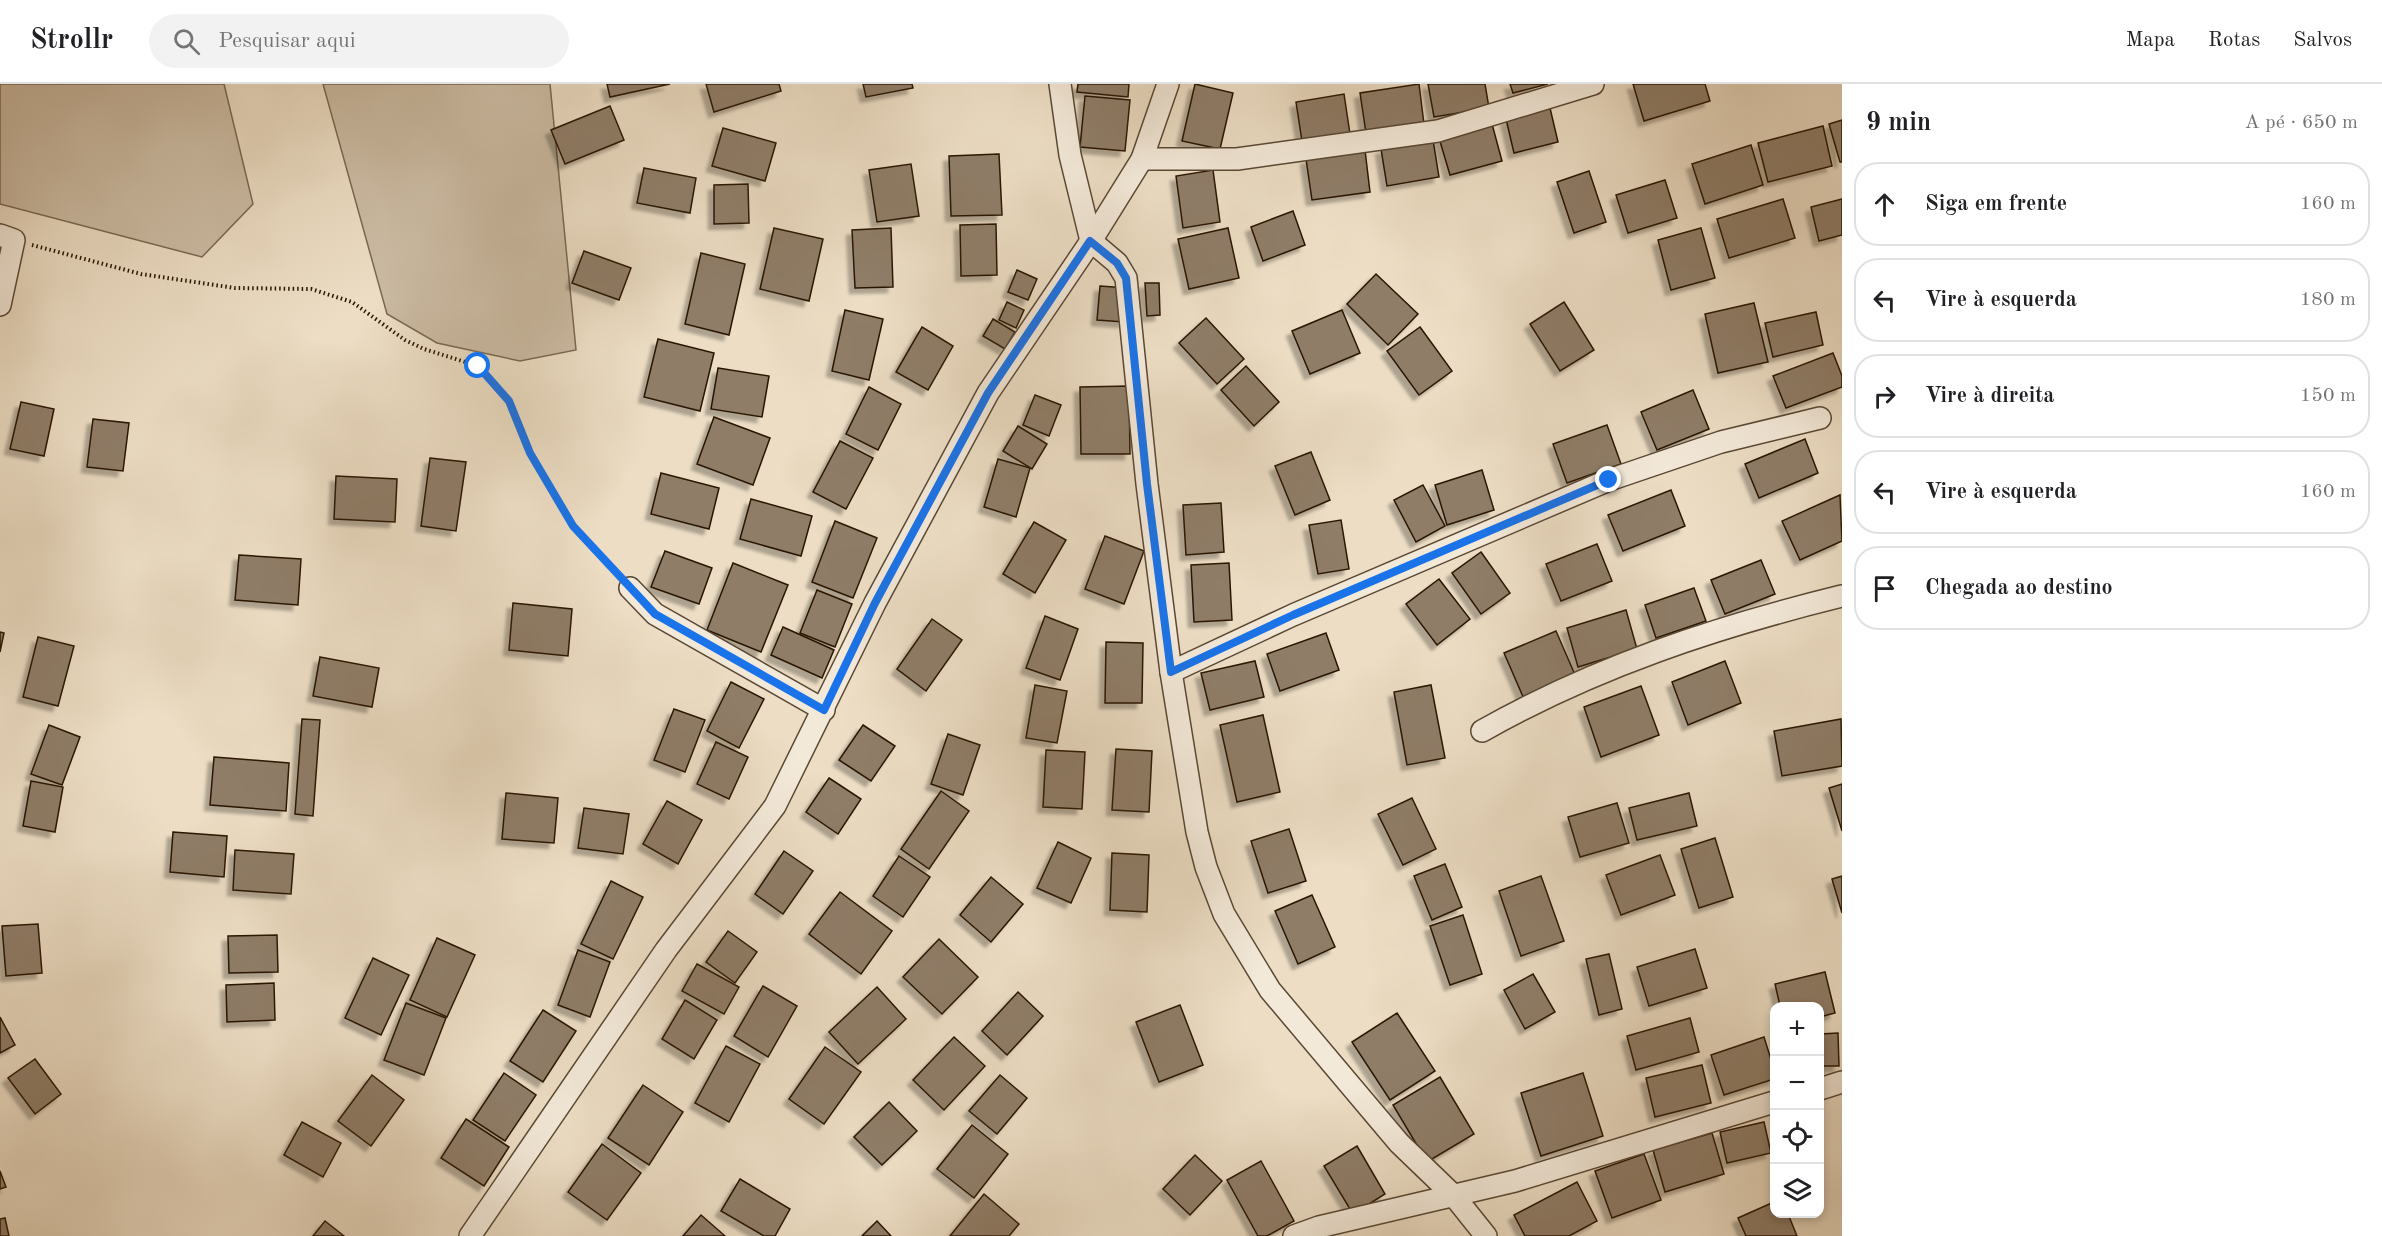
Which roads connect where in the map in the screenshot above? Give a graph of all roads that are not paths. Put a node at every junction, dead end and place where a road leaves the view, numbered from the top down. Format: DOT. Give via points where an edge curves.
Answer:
graph roads {
  1 [pos="1060,84"];
  2 [pos="1168,84"];
  3 [pos="1593,84"];
  4 [pos="1142,159"];
  5 [pos="7,238"];
  6 [pos="1090,241"];
  7 [pos="0,305"];
  8 [pos="1820,418"];
  9 [pos="630,588"];
  10 [pos="1842,596"];
  11 [pos="1171,672"];
  12 [pos="824,710"];
  13 [pos="1482,731"];
  14 [pos="1842,1082"];
  15 [pos="1824,1088"];
  16 [pos="1770,1103"];
  17 [pos="1454,1196"];
  18 [pos="470,1236"];
  19 [pos="1294,1236"];
  20 [pos="1486,1236"];
  1 -- 6 [label="street" via="1070,155"];
  2 -- 4 [label="street"];
  3 -- 4 [label="street" via="1438,131 1238,159"];
  4 -- 6 [label="street"];
  5 -- 7 [label="street"];
  6 -- 11 [label="street" via="1117,263 1126,278"];
  6 -- 12 [label="street" via="988,393 875,603"];
  8 -- 11 [label="street" via="1702,448 1609,480 1293,615"];
  9 -- 12 [label="street" via="655,614"];
  10 -- 13 [label="street" via="1626,661"];
  11 -- 17 [label="street" via="1197,832 1224,914 1270,990 1399,1143"];
  12 -- 18 [label="street" via="775,806 666,950"];
  14 -- 15 [label="street"];
  16 -- 17 [label="street"];
  17 -- 19 [label="street"];
  17 -- 20 [label="street"];
}
